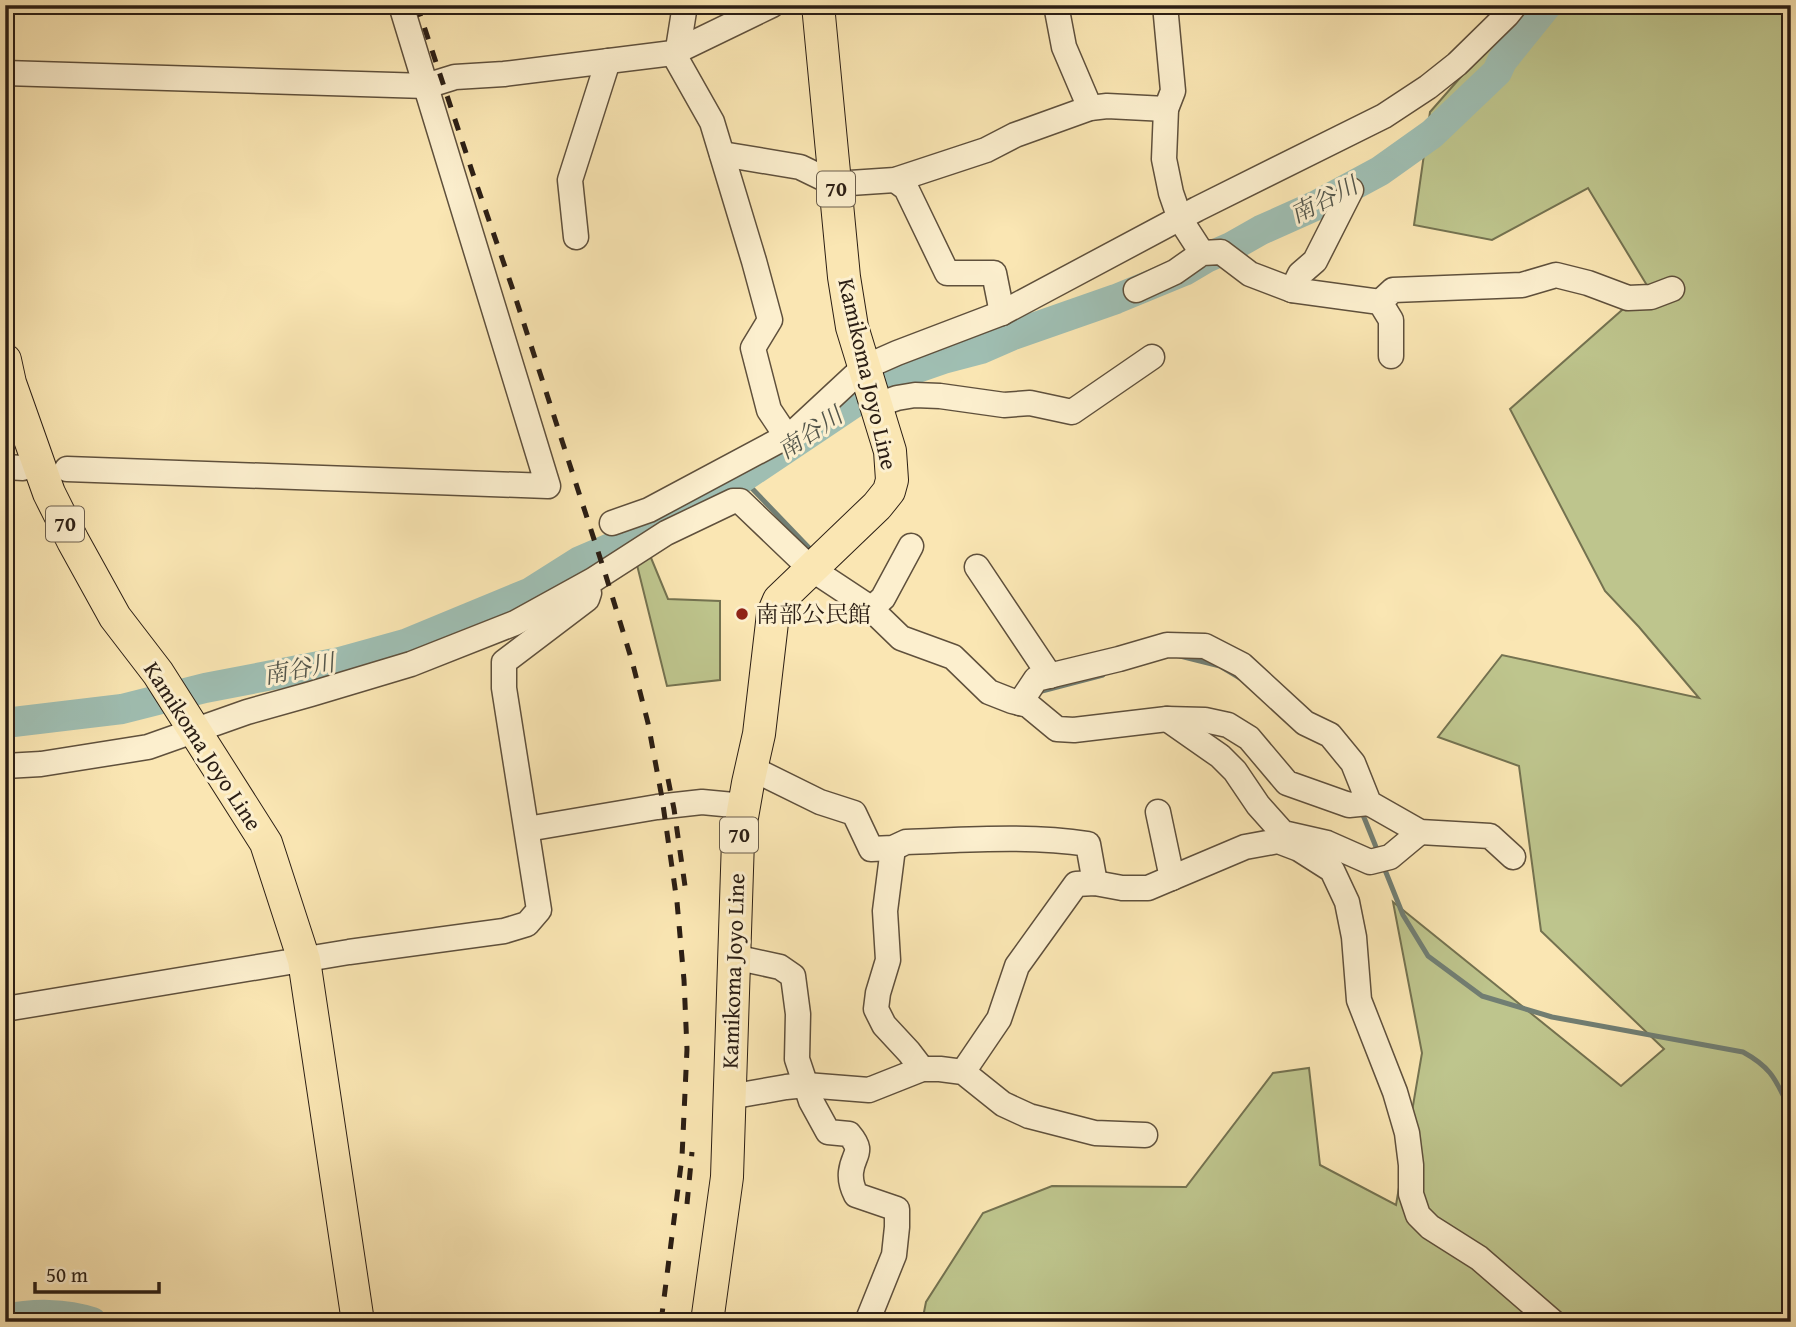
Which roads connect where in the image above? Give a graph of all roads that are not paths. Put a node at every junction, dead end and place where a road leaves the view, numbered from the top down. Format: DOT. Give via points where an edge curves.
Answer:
graph roads {
  1 [pos="401,5"];
  2 [pos="685,5"];
  3 [pos="772,5"];
  4 [pos="818,5"];
  5 [pos="1056,5"];
  6 [pos="1165,5"];
  7 [pos="1515,5"];
  8 [pos="675,51"];
  9 [pos="608,61"];
  10 [pos="5,73"];
  11 [pos="426,86"];
  12 [pos="1090,107"];
  13 [pos="1167,109"];
  14 [pos="722,155"];
  15 [pos="895,180"];
  16 [pos="835,184"];
  17 [pos="1352,190"];
  18 [pos="1180,219"];
  19 [pos="576,237"];
  20 [pos="1202,253"];
  21 [pos="1672,289"];
  22 [pos="1136,290"];
  23 [pos="1292,290"];
  24 [pos="1380,302"];
  25 [pos="1002,313"];
  26 [pos="1391,356"];
  27 [pos="1152,357"];
  28 [pos="5,360"];
  29 [pos="865,386"];
  30 [pos="781,428"];
  31 [pos="702,461"];
  32 [pos="67,469"];
  33 [pos="612,523"];
  34 [pos="911,546"];
  35 [pos="977,567"];
  36 [pos="810,568"];
  37 [pos="593,580"];
  38 [pos="871,609"];
  39 [pos="1050,676"];
  40 [pos="1020,703"];
  41 [pos="1167,719"];
  42 [pos="191,723"];
  43 [pos="5,766"];
  44 [pos="751,768"];
  45 [pos="1369,803"];
  46 [pos="744,806"];
  47 [pos="1158,812"];
  48 [pos="527,829"];
  49 [pos="1420,832"];
  50 [pos="1288,839"];
  51 [pos="893,848"];
  52 [pos="1513,858"];
  53 [pos="1172,878"];
  54 [pos="1095,883"];
  55 [pos="734,957"];
  56 [pos="304,960"];
  57 [pos="5,1009"];
  58 [pos="922,1069"];
  59 [pos="963,1072"];
  60 [pos="806,1085"];
  61 [pos="729,1097"];
  62 [pos="1145,1135"];
  63 [pos="358,1322"];
  64 [pos="707,1322"];
  65 [pos="867,1322"];
  66 [pos="1553,1322"];
  1 -- 11 [label="street"];
  2 -- 8 [label="street"];
  3 -- 8 [label="street"];
  4 -- 16 [label="main road, Kamikoma Joyo Line / 70"];
  5 -- 12 [label="street" via="1064,47"];
  6 -- 13 [label="street" via="1173,91"];
  7 -- 18 [label="street" via="1457,64 1384,116"];
  8 -- 9 [label="street"];
  8 -- 14 [label="street" via="712,122"];
  9 -- 11 [label="street" via="456,77"];
  9 -- 19 [label="street" via="570,180"];
  10 -- 11 [label="street"];
  11 -- 32 [label="street" via="548,486"];
  12 -- 13 [label="street"];
  12 -- 15 [label="street" via="986,150"];
  13 -- 18 [label="street" via="1164,159"];
  14 -- 16 [label="street" via="800,167"];
  14 -- 30 [label="street" via="770,320 753,348 769,410"];
  15 -- 16 [label="street"];
  15 -- 25 [label="street" via="906,188 947,273 995,273"];
  16 -- 29 [label="main road, Kamikoma Joyo Line / 70" via="844,277"];
  17 -- 23 [label="street" via="1315,261 1300,274"];
  18 -- 20 [label="street"];
  18 -- 25 [label="street"];
  20 -- 22 [label="street"];
  20 -- 23 [label="street" via="1221,252 1250,274"];
  21 -- 24 [label="street" via="1651,297 1628,298 1556,275 1522,285 1393,290"];
  23 -- 24 [label="street"];
  24 -- 26 [label="street" via="1391,320"];
  25 -- 29 [label="street" via="897,353"];
  27 -- 29 [label="street" via="1072,412 1030,402 1004,405 927,395 897,398"];
  28 -- 42 [label="main road, Kamikoma Joyo Line / 70" via="49,493 115,617"];
  29 -- 30 [label="street" via="826,394"];
  29 -- 33 [label="street" via="793,433 649,510"];
  29 -- 36 [label="main road, Kamikoma Joyo Line / 70" via="890,451 889,491"];
  30 -- 31 [label="street" via="760,441"];
  34 -- 38 [label="street" via="883,597"];
  35 -- 39 [label="street"];
  36 -- 37 [label="street" via="740,500 666,533"];
  36 -- 38 [label="street"];
  36 -- 44 [label="main road, Kamikoma Joyo Line / 70" via="779,600 773,614"];
  37 -- 42 [label="street" via="515,624 411,664 247,712"];
  37 -- 48 [label="street" via="587,599 504,662 504,688"];
  38 -- 40 [label="street" via="901,638 953,657 989,692"];
  39 -- 40 [label="street" via="1036,679"];
  39 -- 45 [label="street" via="1167,645 1205,646 1242,665 1305,723 1331,735 1353,763"];
  40 -- 41 [label="street" via="1057,729"];
  41 -- 45 [label="street" via="1228,725 1249,738 1287,783 1349,805"];
  41 -- 50 [label="street" via="1220,755"];
  42 -- 43 [label="street" via="148,747"];
  42 -- 56 [label="main road, Kamikoma Joyo Line / 70" via="265,843"];
  44 -- 46 [label="main road, Kamikoma Joyo Line / 70"];
  44 -- 51 [label="street" via="820,803 854,813 871,849"];
  45 -- 49 [label="street"];
  46 -- 48 [label="street" via="657,807"];
  46 -- 55 [label="main road, Kamikoma Joyo Line / 70" via="738,840"];
  47 -- 53 [label="street"];
  48 -- 56 [label="street" via="539,910 527,924"];
  49 -- 50 [label="street" via="1390,858 1370,862 1327,842"];
  49 -- 52 [label="street" via="1490,836"];
  50 -- 53 [label="street" via="1245,847"];
  50 -- 66 [label="street" via="1332,870 1347,902 1359,1000 1404,1122 1411,1194 1418,1215 1479,1258"];
  51 -- 54 [label="street" via="906,842 999,839 1088,844"];
  51 -- 58 [label="street" via="885,911 888,960 876,1009"];
  53 -- 54 [label="street" via="1148,888"];
  54 -- 59 [label="street" via="1076,884 1017,966 999,1019"];
  55 -- 60 [label="street" via="780,967 793,976 797,1059"];
  55 -- 61 [label="main road, Kamikoma Joyo Line / 70"];
  56 -- 57 [label="street"];
  56 -- 63 [label="main road, Kamikoma Joyo Line / 70"];
  58 -- 59 [label="street"];
  58 -- 60 [label="street" via="869,1090"];
  59 -- 62 [label="street" via="1003,1104 1029,1116 1095,1133"];
  60 -- 61 [label="street"];
  60 -- 65 [label="street" via="828,1132 849,1134 856,1142 851,1184 856,1195 897,1209 894,1255"];
  61 -- 64 [label="main road, Kamikoma Joyo Line / 70" via="727,1177"];
}
